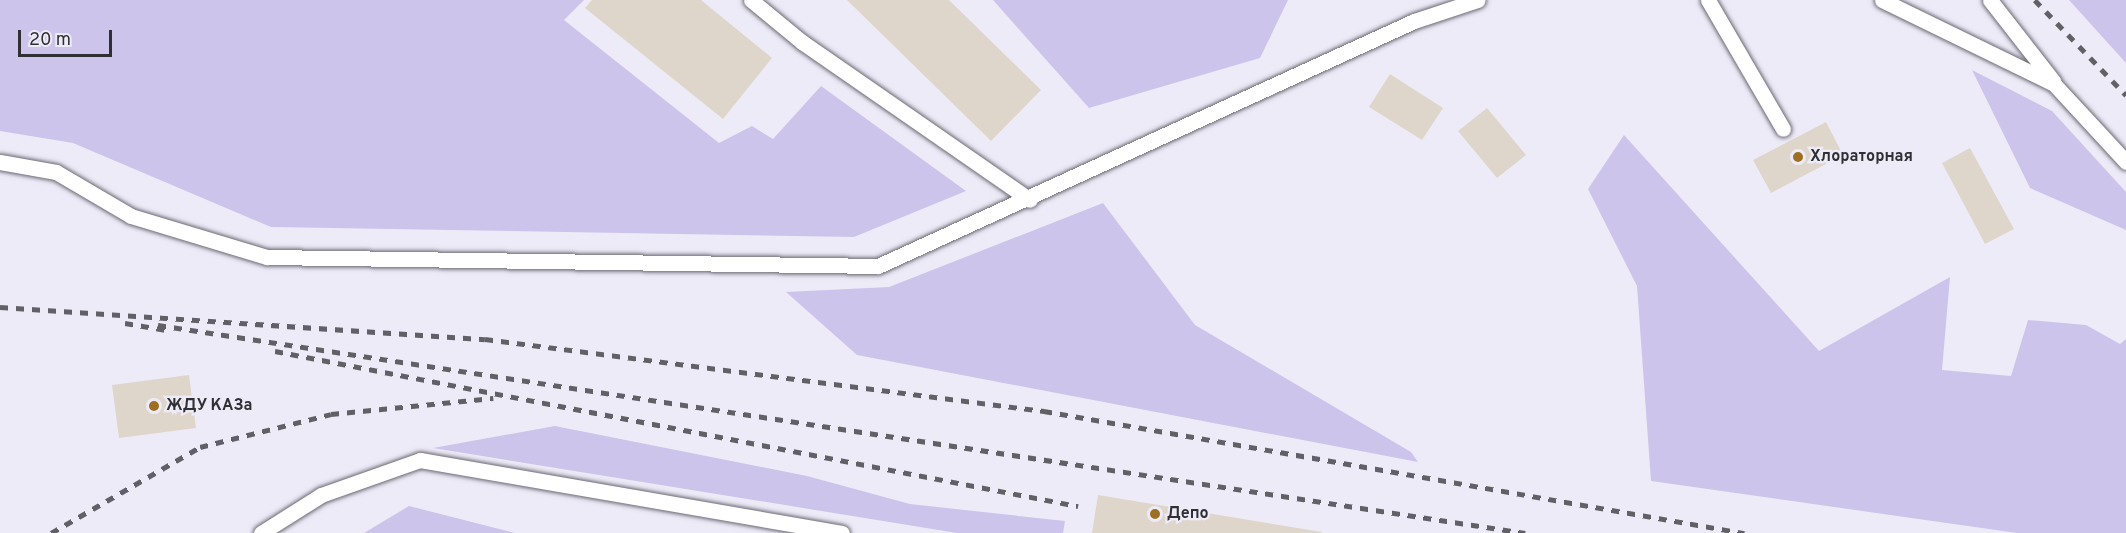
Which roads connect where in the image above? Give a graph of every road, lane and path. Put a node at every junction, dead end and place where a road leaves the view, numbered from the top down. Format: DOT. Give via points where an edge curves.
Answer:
graph roads {
  1 [pos="751,0"];
  2 [pos="1478,0"];
  3 [pos="1708,0"];
  4 [pos="1882,0"];
  5 [pos="1990,0"];
  6 [pos="2054,84"];
  7 [pos="1783,129"];
  8 [pos="0,162"];
  9 [pos="2126,162"];
  10 [pos="1030,200"];
  11 [pos="261,533"];
  12 [pos="842,533"];
  1 -- 10 [label="lane" via="802,42"];
  2 -- 10 [label="lane" via="1414,21"];
  3 -- 7 [label="lane"];
  4 -- 6 [label="lane"];
  5 -- 6 [label="lane"];
  6 -- 9 [label="lane"];
  8 -- 10 [label="lane" via="56,172 131,216 267,257 878,266"];
  11 -- 12 [label="lane" via="321,495 420,460"];
}
